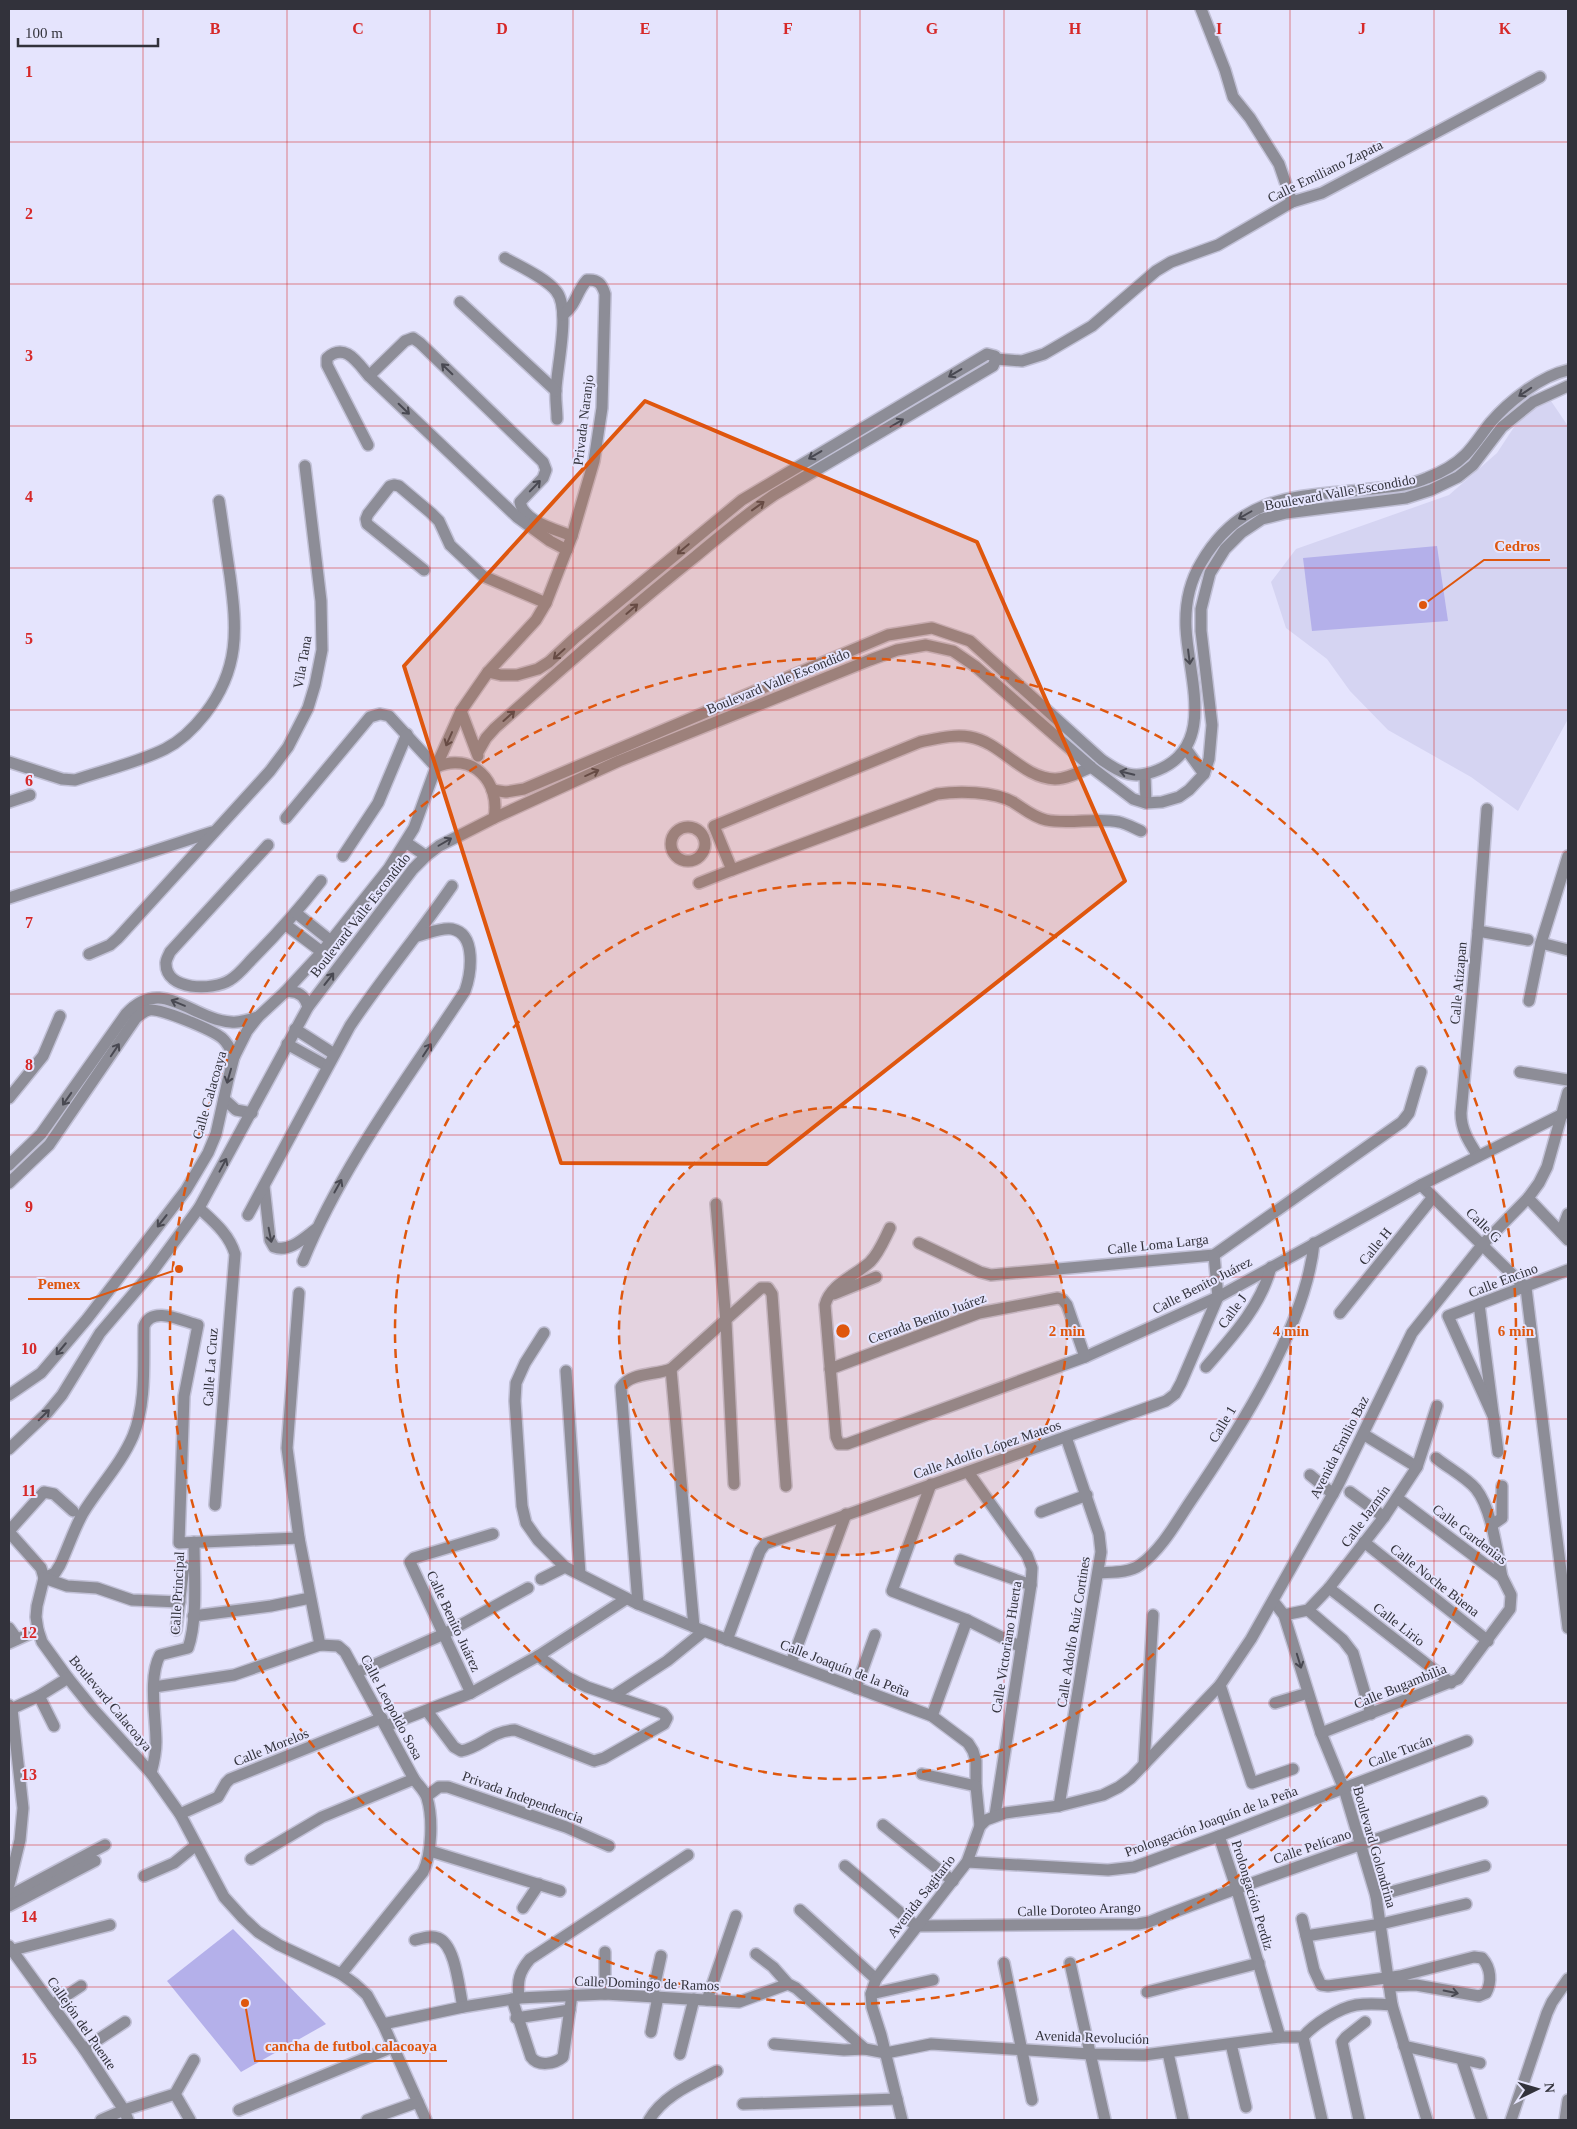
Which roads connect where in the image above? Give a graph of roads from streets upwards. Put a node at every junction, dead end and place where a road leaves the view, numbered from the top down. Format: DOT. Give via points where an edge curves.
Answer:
graph roads {
  1 [pos="1201,9"];
  2 [pos="1540,77"];
  3 [pos="1292,202"];
  4 [pos="505,258"];
  5 [pos="460,302"];
  6 [pos="563,315"];
  7 [pos="996,359"];
  8 [pos="1568,370"];
  9 [pos="369,376"];
  10 [pos="1568,386"];
  11 [pos="556,391"];
  12 [pos="557,419"];
  13 [pos="368,445"];
  14 [pos="305,466"];
  15 [pos="219,501"];
  16 [pos="520,502"];
  17 [pos="511,512"];
  18 [pos="572,536"];
  19 [pos="567,550"];
  20 [pos="424,570"];
  21 [pos="546,603"];
  22 [pos="576,637"];
  23 [pos="586,648"];
  24 [pos="488,672"];
  25 [pos="461,711"];
  26 [pos="407,734"];
  27 [pos="1186,749"];
  28 [pos="478,752"];
  29 [pos="9,762"];
  30 [pos="1091,767"];
  31 [pos="436,768"];
  32 [pos="479,770"];
  33 [pos="1204,774"];
  34 [pos="1146,775"];
  35 [pos="492,790"];
  36 [pos="30,795"];
  37 [pos="9,802"];
  38 [pos="1146,803"];
  39 [pos="1487,809"];
  40 [pos="286,818"];
  41 [pos="494,818"];
  42 [pos="714,826"];
  43 [pos="214,831"];
  44 [pos="1141,831"];
  45 [pos="700,832"];
  46 [pos="407,842"];
  47 [pos="268,845"];
  48 [pos="343,856"];
  49 [pos="426,856"];
  50 [pos="1568,856"];
  51 [pos="732,870"];
  52 [pos="322,881"];
  53 [pos="699,883"];
  54 [pos="452,886"];
  55 [pos="9,898"];
  56 [pos="296,914"];
  57 [pos="286,926"];
  58 [pos="1478,930"];
  59 [pos="417,936"];
  60 [pos="1528,940"];
  61 [pos="331,941"];
  62 [pos="1542,943"];
  63 [pos="1568,950"];
  64 [pos="322,952"];
  65 [pos="89,954"];
  66 [pos="285,992"];
  67 [pos="1529,1001"];
  68 [pos="308,1007"];
  69 [pos="204,1014"];
  70 [pos="60,1016"];
  71 [pos="258,1017"];
  72 [pos="197,1025"];
  73 [pos="294,1029"];
  74 [pos="287,1044"];
  75 [pos="334,1054"];
  76 [pos="234,1058"];
  77 [pos="327,1066"];
  78 [pos="1422,1072"];
  79 [pos="1520,1072"];
  80 [pos="1568,1080"];
  81 [pos="1568,1092"];
  82 [pos="9,1098"];
  83 [pos="224,1099"];
  84 [pos="252,1113"];
  85 [pos="1565,1113"];
  86 [pos="1478,1156"];
  87 [pos="9,1165"];
  88 [pos="9,1184"];
  89 [pos="1420,1185"];
  90 [pos="264,1186"];
  91 [pos="1433,1198"];
  92 [pos="1528,1198"];
  93 [pos="716,1204"];
  94 [pos="199,1208"];
  95 [pos="1568,1214"];
  96 [pos="248,1215"];
  97 [pos="890,1228"];
  98 [pos="316,1229"];
  99 [pos="1565,1236"];
  100 [pos="919,1243"];
  101 [pos="1314,1243"];
  102 [pos="1483,1244"];
  103 [pos="1214,1256"];
  104 [pos="303,1261"];
  105 [pos="1271,1267"];
  106 [pos="1568,1270"];
  107 [pos="876,1277"];
  108 [pos="1526,1288"];
  109 [pos="299,1293"];
  110 [pos="827,1297"];
  111 [pos="1218,1297"];
  112 [pos="1479,1304"];
  113 [pos="1340,1313"];
  114 [pos="87,1319"];
  115 [pos="726,1322"];
  116 [pos="100,1333"];
  117 [pos="544,1333"];
  118 [pos="1085,1357"];
  119 [pos="1206,1367"];
  120 [pos="670,1369"];
  121 [pos="830,1369"];
  122 [pos="566,1371"];
  123 [pos="9,1395"];
  124 [pos="1437,1406"];
  125 [pos="1494,1418"];
  126 [pos="1363,1434"];
  127 [pos="1066,1437"];
  128 [pos="9,1449"];
  129 [pos="1498,1452"];
  130 [pos="1436,1458"];
  131 [pos="1417,1467"];
  132 [pos="968,1472"];
  133 [pos="1310,1475"];
  134 [pos="734,1484"];
  135 [pos="931,1484"];
  136 [pos="786,1486"];
  137 [pos="1502,1486"];
  138 [pos="1350,1492"];
  139 [pos="1333,1494"];
  140 [pos="1087,1495"];
  141 [pos="1397,1498"];
  142 [pos="215,1505"];
  143 [pos="73,1511"];
  144 [pos="1041,1512"];
  145 [pos="846,1514"];
  146 [pos="1384,1517"];
  147 [pos="1492,1525"];
  148 [pos="9,1531"];
  149 [pos="493,1534"];
  150 [pos="300,1538"];
  151 [pos="194,1542"];
  152 [pos="1364,1542"];
  153 [pos="960,1560"];
  154 [pos="184,1566"];
  155 [pos="564,1567"];
  156 [pos="1099,1573"];
  157 [pos="580,1574"];
  158 [pos="1502,1577"];
  159 [pos="44,1578"];
  160 [pos="540,1579"];
  161 [pos="1032,1584"];
  162 [pos="528,1588"];
  163 [pos="1330,1588"];
  164 [pos="310,1598"];
  165 [pos="626,1599"];
  166 [pos="1273,1601"];
  167 [pos="180,1602"];
  168 [pos="1512,1603"];
  169 [pos="638,1604"];
  170 [pos="1308,1610"];
  171 [pos="1153,1615"];
  172 [pos="1284,1615"];
  173 [pos="193,1616"];
  174 [pos="968,1620"];
  175 [pos="9,1628"];
  176 [pos="1568,1628"];
  177 [pos="699,1629"];
  178 [pos="38,1630"];
  179 [pos="176,1630"];
  180 [pos="444,1634"];
  181 [pos="876,1635"];
  182 [pos="727,1640"];
  183 [pos="13,1641"];
  184 [pos="1488,1641"];
  185 [pos="320,1645"];
  186 [pos="1021,1647"];
  187 [pos="538,1656"];
  188 [pos="791,1663"];
  189 [pos="358,1672"];
  190 [pos="68,1678"];
  191 [pos="1450,1683"];
  192 [pos="1220,1685"];
  193 [pos="154,1686"];
  194 [pos="856,1688"];
  195 [pos="471,1693"];
  196 [pos="1308,1693"];
  197 [pos="39,1696"];
  198 [pos="613,1696"];
  199 [pos="1275,1703"];
  200 [pos="10,1708"];
  201 [pos="427,1711"];
  202 [pos="1371,1714"];
  203 [pos="932,1716"];
  204 [pos="384,1722"];
  205 [pos="54,1726"];
  206 [pos="1321,1733"];
  207 [pos="1466,1742"];
  208 [pos="1144,1765"];
  209 [pos="1293,1769"];
  210 [pos="151,1773"];
  211 [pos="922,1774"];
  212 [pos="414,1779"];
  213 [pos="976,1786"];
  214 [pos="1344,1789"];
  215 [pos="427,1796"];
  216 [pos="1482,1802"];
  217 [pos="1059,1806"];
  218 [pos="180,1814"];
  219 [pos="995,1815"];
  220 [pos="883,1825"];
  221 [pos="980,1826"];
  222 [pos="1219,1836"];
  223 [pos="105,1845"];
  224 [pos="196,1845"];
  225 [pos="1362,1845"];
  226 [pos="609,1846"];
  227 [pos="430,1851"];
  228 [pos="688,1855"];
  229 [pos="250,1859"];
  230 [pos="95,1862"];
  231 [pos="967,1862"];
  232 [pos="845,1866"];
  233 [pos="1485,1866"];
  234 [pos="144,1876"];
  235 [pos="953,1881"];
  236 [pos="539,1884"];
  237 [pos="9,1885"];
  238 [pos="1236,1887"];
  239 [pos="560,1891"];
  240 [pos="9,1896"];
  241 [pos="1376,1896"];
  242 [pos="1466,1904"];
  243 [pos="9,1906"];
  244 [pos="523,1908"];
  245 [pos="800,1910"];
  246 [pos="736,1916"];
  247 [pos="1302,1919"];
  248 [pos="1381,1924"];
  249 [pos="110,1925"];
  250 [pos="916,1926"];
  251 [pos="1306,1936"];
  252 [pos="415,1940"];
  253 [pos="10,1949"];
  254 [pos="605,1952"];
  255 [pos="756,1954"];
  256 [pos="661,1956"];
  257 [pos="1004,1963"];
  258 [pos="1070,1963"];
  259 [pos="1259,1963"];
  260 [pos="341,1974"];
  261 [pos="876,1979"];
  262 [pos="1568,1979"];
  263 [pos="933,1980"];
  264 [pos="1388,1982"];
  265 [pos="788,1984"];
  266 [pos="81,1986"];
  267 [pos="1147,1992"];
  268 [pos="605,1994"];
  269 [pos="870,1994"];
  270 [pos="572,1995"];
  271 [pos="655,1997"];
  272 [pos="694,1998"];
  273 [pos="516,1999"];
  274 [pos="706,2000"];
  275 [pos="52,2005"];
  276 [pos="1392,2005"];
  277 [pos="463,2007"];
  278 [pos="570,2010"];
  279 [pos="516,2018"];
  280 [pos="125,2022"];
  281 [pos="1366,2022"];
  282 [pos="383,2024"];
  283 [pos="650,2032"];
  284 [pos="1280,2037"];
  285 [pos="1300,2037"];
  286 [pos="774,2044"];
  287 [pos="1231,2044"];
  288 [pos="1404,2046"];
  289 [pos="393,2047"];
  290 [pos="84,2049"];
  291 [pos="865,2049"];
  292 [pos="1022,2050"];
  293 [pos="886,2053"];
  294 [pos="1168,2053"];
  295 [pos="1434,2053"];
  296 [pos="680,2054"];
  297 [pos="1090,2054"];
  298 [pos="194,2060"];
  299 [pos="1462,2060"];
  300 [pos="1480,2063"];
  301 [pos="1409,2065"];
  302 [pos="717,2071"];
  303 [pos="175,2094"];
  304 [pos="897,2099"];
  305 [pos="1032,2100"];
  306 [pos="1568,2100"];
  307 [pos="418,2102"];
  308 [pos="743,2104"];
  309 [pos="1246,2107"];
  310 [pos="239,2110"];
  311 [pos="126,2115"];
  312 [pos="101,2120"];
  313 [pos="190,2120"];
  314 [pos="367,2120"];
  315 [pos="426,2120"];
  316 [pos="649,2120"];
  317 [pos="902,2120"];
  318 [pos="1106,2120"];
  319 [pos="1183,2120"];
  320 [pos="1322,2120"];
  321 [pos="1359,2120"];
  322 [pos="1427,2120"];
  323 [pos="1482,2120"];
  324 [pos="1511,2120"];
  325 [pos="1565,2120"];
  1 -- 3 [label="street" via="1233,97 1279,164"];
  2 -- 3 [label="street, Calle Emiliano Zapata" via="1322,192"];
  3 -- 7 [label="street, Calle Emiliano Zapata" via="1218,245 1156,271 1092,326 1064,343 1030,360"];
  4 -- 6 [label="street" via="556,290 562,301"];
  5 -- 11 [label="street"];
  6 -- 11 [label="street"];
  6 -- 18 [label="street, Privada Naranjo" via="576,302 587,280 598,281 602,285 605,294 602,408 594,461"];
  7 -- 22 [label="street, Calle Emiliano Zapata, one-way" via="987,354 742,500"];
  23 -- 7 [label="street, one-way" via="755,508 993,366"];
  8 -- 27 [label="street, Boulevard Valle Escondido, one-way" via="1522,392 1492,421 1465,456 1432,476 1404,486 1285,498 1259,506 1235,520 1218,536 1200,564 1190,587 1186,608 1194,695 1194,722"];
  9 -- 13 [label="street" via="344,351 327,358 327,365"];
  16 -- 9 [label="street, one-way" via="543,478 546,470 543,462 420,343 413,338 405,341"];
  9 -- 17 [label="street, one-way"];
  10 -- 33 [label="street, Boulevard Valle Escondido" via="1533,402 1502,427 1474,465 1431,490 1406,498 1262,519 1225,549 1210,572 1201,610 1212,725 1209,759"];
  11 -- 12 [label="street"];
  14 -- 43 [label="street, Vila Tana" via="322,618 322,650 315,685 308,708 288,747"];
  15 -- 29 [label="street" via="236,616 234,650 228,674 214,702 198,722 184,737 166,748 75,780"];
  16 -- 17 [label="street"];
  16 -- 18 [label="street" via="526,514"];
  17 -- 19 [label="street" via="527,526"];
  18 -- 19 [label="street, Privada Naranjo"];
  19 -- 21 [label="street, Privada Naranjo"];
  20 -- 21 [label="street" via="370,528 366,519 390,486 399,486 432,512 450,545 483,576"];
  21 -- 24 [label="street, Privada Naranjo" via="536,620"];
  22 -- 23 [label="street"];
  22 -- 24 [label="street, one-way" via="538,669 507,676"];
  28 -- 23 [label="street, one-way" via="496,728"];
  24 -- 25 [label="street, Privada Naranjo"];
  25 -- 28 [label="street"];
  25 -- 31 [label="street, Calle Calacoaya, one-way"];
  26 -- 31 [label="street"];
  26 -- 40 [label="street" via="389,716 380,714 370,718"];
  26 -- 48 [label="street" via="378,802"];
  27 -- 33 [label="street"];
  27 -- 34 [label="street" via="1172,763"];
  28 -- 32 [label="street"];
  30 -- 38 [label="street, Boulevard Valle Escondido" via="1118,790"];
  41 -- 30 [label="street, Boulevard Valle Escondido, one-way" via="619,761 870,660 897,650 926,645 953,651 975,666"];
  30 -- 42 [label="street" via="1054,779 1032,773 989,743 970,737 948,737 920,742"];
  31 -- 32 [label="street" via="463,763"];
  31 -- 46 [label="street, Calle Calacoaya"];
  32 -- 35 [label="street"];
  33 -- 38 [label="street" via="1179,797"];
  34 -- 35 [label="street, Boulevard Valle Escondido, one-way" via="1118,771 970,641 932,628 888,635 524,788 506,792"];
  34 -- 38 [label="street"];
  35 -- 41 [label="street" via="496,808"];
  36 -- 37 [label="street"];
  39 -- 58 [label="street, Calle Atizapan"];
  49 -- 41 [label="street, Boulevard Valle Escondido, one-way" via="438,846"];
  42 -- 45 [label="street"];
  42 -- 51 [label="street"];
  43 -- 55 [label="street, Vila Tana"];
  43 -- 65 [label="street, Vila Tana" via="118,938"];
  44 -- 51 [label="street" via="1121,822 1105,820 1048,821 1001,797 957,791 937,794"];
  46 -- 49 [label="street"];
  46 -- 61 [label="street, Calle Calacoaya"];
  47 -- 57 [label="street" via="170,952 166,962 169,973 176,981 199,988 222,985"];
  68 -- 49 [label="street, Boulevard Valle Escondido, one-way"];
  50 -- 62 [label="street"];
  51 -- 53 [label="street"];
  52 -- 56 [label="street"];
  54 -- 59 [label="street"];
  56 -- 57 [label="street"];
  56 -- 61 [label="street"];
  57 -- 64 [label="street"];
  58 -- 60 [label="street"];
  58 -- 86 [label="street, Calle Atizapan" via="1461,1124"];
  59 -- 75 [label="street" via="369,998"];
  98 -- 59 [label="street, one-way" via="348,1170 465,991 470,977 468,944 463,935 452,929"];
  61 -- 64 [label="street, Calle Calacoaya"];
  62 -- 63 [label="street"];
  62 -- 67 [label="street"];
  64 -- 66 [label="street, Calle Calacoaya"];
  66 -- 68 [label="street" via="297,992"];
  66 -- 71 [label="street, Calle Calacoaya"];
  68 -- 73 [label="street, Boulevard Valle Escondido"];
  69 -- 71 [label="street" via="230,1022"];
  69 -- 72 [label="street" via="204,1022"];
  69 -- 87 [label="street, one-way" via="162,998 146,998 138,1002 126,1014 41,1134"];
  70 -- 82 [label="street" via="43,1056"];
  71 -- 76 [label="street, Calle Calacoaya"];
  72 -- 76 [label="street" via="221,1037"];
  88 -- 72 [label="street, one-way" via="49,1145 143,1012 166,1012"];
  73 -- 74 [label="street, Boulevard Valle Escondido"];
  73 -- 75 [label="street"];
  74 -- 77 [label="street"];
  74 -- 84 [label="street, Boulevard Valle Escondido"];
  75 -- 77 [label="street"];
  76 -- 83 [label="street, Calle Calacoaya, one-way"];
  77 -- 90 [label="street"];
  78 -- 103 [label="street, Calle Loma Larga" via="1409,1113 1402,1122"];
  79 -- 80 [label="street"];
  81 -- 85 [label="street, Avenida Emilio Baz"];
  83 -- 84 [label="street" via="236,1110"];
  83 -- 114 [label="street, Calle Calacoaya, one-way" via="216,1134 186,1190"];
  94 -- 84 [label="street, Boulevard Valle Escondido, one-way"];
  85 -- 86 [label="street, Calle Benito Juárez"];
  85 -- 92 [label="street, Avenida Emilio Baz" via="1547,1167"];
  86 -- 89 [label="street, Calle Benito Juárez"];
  89 -- 91 [label="street, Calle G"];
  89 -- 101 [label="street, Calle Benito Juárez"];
  90 -- 96 [label="street"];
  90 -- 98 [label="street, one-way" via="270,1240 274,1247 290,1247"];
  91 -- 102 [label="street, Calle G"];
  91 -- 113 [label="street, Calle H"];
  92 -- 99 [label="street"];
  92 -- 102 [label="street, Avenida Emilio Baz"];
  93 -- 115 [label="street"];
  94 -- 116 [label="street, Boulevard Valle Escondido" via="152,1272"];
  94 -- 142 [label="street, Calle La Cruz" via="226,1233 234,1254"];
  95 -- 99 [label="street"];
  97 -- 110 [label="street" via="870,1262"];
  98 -- 104 [label="street"];
  100 -- 103 [label="street, Calle Loma Larga" via="991,1275"];
  101 -- 105 [label="street, Calle Benito Juárez"];
  101 -- 156 [label="street, Calle 1" via="1312,1264 1281,1348 1206,1478 1171,1529 1140,1565"];
  102 -- 108 [label="street, Calle G"];
  102 -- 126 [label="street, Avenida Emilio Baz" via="1412,1333"];
  103 -- 111 [label="street, Calle Adolfo López Mateos"];
  105 -- 111 [label="street, Calle Benito Juárez"];
  105 -- 119 [label="street, Calle J" via="1262,1294"];
  106 -- 108 [label="street, Calle Encino"];
  107 -- 110 [label="street"];
  108 -- 112 [label="street, Calle Encino"];
  108 -- 176 [label="street"];
  109 -- 150 [label="street" via="287,1448"];
  110 -- 121 [label="street"];
  111 -- 118 [label="street, Calle Benito Juárez"];
  111 -- 127 [label="street, Calle Adolfo López Mateos" via="1175,1394 1156,1406"];
  112 -- 125 [label="street"];
  112 -- 125 [label="street, Calle Encino" via="1448,1316"];
  114 -- 116 [label="street" via="88,1331"];
  114 -- 123 [label="street, Calle Calacoaya, one-way" via="41,1373"];
  115 -- 120 [label="street"];
  115 -- 134 [label="street"];
  115 -- 136 [label="street" via="761,1288 768,1288 772,1294"];
  128 -- 116 [label="street, Boulevard Valle Escondido, one-way" via="48,1413"];
  117 -- 155 [label="street" via="516,1383 522,1506 526,1523"];
  118 -- 121 [label="street, Cerrada Benito Juárez" via="1067,1305 1058,1298 979,1313"];
  118 -- 121 [label="street, Calle Benito Juárez" via="847,1444 839,1444 836,1437"];
  120 -- 169 [label="street" via="630,1379 621,1387"];
  120 -- 177 [label="street"];
  122 -- 157 [label="street"];
  124 -- 131 [label="street, Calle Jazmín"];
  125 -- 129 [label="street"];
  126 -- 131 [label="street"];
  126 -- 139 [label="street, Avenida Emilio Baz"];
  127 -- 132 [label="street, Calle Adolfo López Mateos"];
  127 -- 140 [label="street, Calle Adolfo Ruíz Cortines"];
  130 -- 147 [label="street" via="1474,1487"];
  131 -- 141 [label="street, Calle Jazmín"];
  132 -- 135 [label="street, Calle Adolfo López Mateos"];
  132 -- 161 [label="street, Calle Victoriano Huerta" via="1027,1554 1032,1568"];
  133 -- 139 [label="street"];
  135 -- 145 [label="street, Calle Adolfo López Mateos"];
  135 -- 174 [label="street" via="892,1591"];
  137 -- 147 [label="street" via="1502,1518"];
  138 -- 146 [label="street"];
  139 -- 166 [label="street, Avenida Emilio Baz"];
  140 -- 144 [label="street"];
  140 -- 156 [label="street, Calle Adolfo Ruíz Cortines" via="1101,1543"];
  141 -- 146 [label="street, Calle Jazmín"];
  141 -- 158 [label="street, Calle Gardenias"];
  143 -- 148 [label="street" via="54,1494 44,1492"];
  145 -- 182 [label="street, Calle Adolfo López Mateos" via="765,1544"];
  145 -- 188 [label="street"];
  146 -- 152 [label="street, Calle Jazmín"];
  147 -- 158 [label="street"];
  148 -- 159 [label="street" via="41,1568"];
  149 -- 180 [label="street, Calle Benito Juárez" via="414,1558 410,1562"];
  150 -- 151 [label="street"];
  150 -- 164 [label="street"];
  151 -- 159 [label="street" via="179,1543 179,1525 184,1396 198,1325 152,1315 144,1326 140,1411 134,1434 124,1454 82,1514 60,1565 55,1573"];
  151 -- 173 [label="street, Calle Principal"];
  152 -- 163 [label="street, Calle Jazmín"];
  152 -- 184 [label="street, Calle Noche Buena"];
  153 -- 161 [label="street"];
  154 -- 167 [label="street"];
  155 -- 157 [label="street, Calle Joaquín de la Peña"];
  155 -- 160 [label="street"];
  156 -- 217 [label="street, Calle Adolfo Ruíz Cortines"];
  157 -- 165 [label="street, Calle Joaquín de la Peña"];
  158 -- 168 [label="street, Calle Gardenias"];
  159 -- 167 [label="street" via="67,1586 97,1588 132,1600"];
  159 -- 178 [label="street, Boulevard Calacoaya" via="37,1612"];
  161 -- 186 [label="street, Calle Victoriano Huerta"];
  162 -- 180 [label="street"];
  163 -- 170 [label="street, Calle Jazmín"];
  163 -- 191 [label="street, Calle Lirio"];
  164 -- 173 [label="street"];
  164 -- 185 [label="street"];
  165 -- 169 [label="street, Calle Joaquín de la Peña"];
  165 -- 187 [label="street, Calle Morelos"];
  166 -- 172 [label="street"];
  166 -- 192 [label="street, Avenida Emilio Baz"];
  167 -- 179 [label="street"];
  168 -- 184 [label="street, Calle Bugambilia"];
  169 -- 177 [label="street, Calle Joaquín de la Peña"];
  170 -- 172 [label="street"];
  170 -- 202 [label="street" via="1353,1653"];
  171 -- 208 [label="street"];
  172 -- 196 [label="street, Boulevard Golondrina, one-way"];
  173 -- 193 [label="street, Calle Principal" via="188,1648 160,1656 156,1662"];
  174 -- 186 [label="street"];
  174 -- 203 [label="street"];
  175 -- 183 [label="street"];
  177 -- 182 [label="street, Calle Joaquín de la Peña"];
  177 -- 198 [label="street" via="667,1660"];
  178 -- 183 [label="street"];
  178 -- 190 [label="street, Boulevard Calacoaya" via="42,1642"];
  180 -- 189 [label="street"];
  180 -- 195 [label="street, Calle Benito Juárez"];
  181 -- 194 [label="street"];
  182 -- 188 [label="street, Calle Joaquín de la Peña"];
  184 -- 191 [label="street, Calle Bugambilia" via="1464,1674"];
  185 -- 189 [label="street, Calle Leopoldo Sosa" via="338,1646"];
  185 -- 193 [label="street" via="234,1675"];
  186 -- 219 [label="street, Calle Victoriano Huerta"];
  187 -- 195 [label="street, Calle Morelos"];
  187 -- 198 [label="street" via="567,1677"];
  188 -- 194 [label="street, Calle Joaquín de la Peña"];
  189 -- 204 [label="street, Calle Leopoldo Sosa"];
  190 -- 197 [label="street"];
  190 -- 210 [label="street, Boulevard Calacoaya"];
  191 -- 202 [label="street, Calle Bugambilia"];
  192 -- 208 [label="street, Avenida Emilio Baz"];
  192 -- 209 [label="street" via="1252,1783"];
  193 -- 210 [label="street, Calle Principal" via="156,1755"];
  194 -- 203 [label="street, Calle Joaquín de la Peña"];
  195 -- 201 [label="street, Calle Morelos"];
  196 -- 199 [label="street"];
  196 -- 206 [label="street, Boulevard Golondrina"];
  197 -- 200 [label="street"];
  197 -- 205 [label="street"];
  198 -- 201 [label="street" via="663,1713 667,1718 664,1724 594,1761 515,1730 493,1734 469,1750 461,1751 454,1747"];
  200 -- 237 [label="street" via="23,1808 20,1840"];
  201 -- 204 [label="street, Calle Morelos"];
  202 -- 206 [label="street, Calle Bugambilia"];
  203 -- 213 [label="street, Calle Joaquín de la Peña" via="974,1751"];
  204 -- 212 [label="street, Calle Leopoldo Sosa"];
  204 -- 218 [label="street, Calle Morelos" via="230,1779 218,1797"];
  206 -- 214 [label="street, Boulevard Golondrina"];
  207 -- 214 [label="street, Calle Tucán"];
  208 -- 217 [label="street, Avenida Emilio Baz" via="1119,1787 1103,1795"];
  210 -- 218 [label="street, Boulevard Calacoaya"];
  211 -- 213 [label="street"];
  212 -- 215 [label="street, Calle Leopoldo Sosa"];
  212 -- 229 [label="street" via="322,1817"];
  213 -- 221 [label="street, Calle Joaquín de la Peña"];
  214 -- 222 [label="street, Prolongación Joaquín de la Peña"];
  214 -- 225 [label="street, Boulevard Golondrina"];
  215 -- 226 [label="street, Privada Independencia" via="439,1787 448,1787 566,1827"];
  215 -- 227 [label="street"];
  216 -- 225 [label="street, Calle Pelícano"];
  217 -- 219 [label="street"];
  218 -- 224 [label="street, Boulevard Calacoaya"];
  219 -- 221 [label="street"];
  220 -- 235 [label="street"];
  221 -- 231 [label="street, Avenida Sagitario"];
  222 -- 231 [label="street, Prolongación Joaquín de la Peña" via="1120,1870"];
  222 -- 238 [label="street, Prolongación Perdiz"];
  223 -- 240 [label="street"];
  224 -- 234 [label="street" via="174,1863"];
  224 -- 260 [label="street, Boulevard Calacoaya" via="224,1897 258,1932"];
  225 -- 238 [label="street, Calle Pelícano"];
  225 -- 241 [label="street, Boulevard Golondrina"];
  227 -- 236 [label="street"];
  227 -- 260 [label="street" via="423,1872"];
  228 -- 273 [label="street" via="530,1959 522,1969"];
  230 -- 243 [label="street"];
  231 -- 235 [label="street, Avenida Sagitario"];
  232 -- 250 [label="street"];
  233 -- 241 [label="street"];
  235 -- 250 [label="street, Avenida Sagitario"];
  236 -- 239 [label="street"];
  236 -- 244 [label="street"];
  238 -- 250 [label="street, Calle Doroteo Arango" via="1138,1924"];
  238 -- 259 [label="street, Prolongación Perdiz"];
  241 -- 248 [label="street, Boulevard Golondrina"];
  242 -- 248 [label="street"];
  245 -- 261 [label="street"];
  246 -- 274 [label="street"];
  247 -- 251 [label="street"];
  248 -- 251 [label="street"];
  248 -- 264 [label="street, Boulevard Golondrina"];
  249 -- 253 [label="street"];
  250 -- 261 [label="street, Avenida Sagitario"];
  251 -- 264 [label="street" via="1321,1985"];
  252 -- 277 [label="street" via="440,1939 448,1947"];
  253 -- 275 [label="street, Callejón del Puente"];
  254 -- 268 [label="street"];
  255 -- 265 [label="street"];
  256 -- 271 [label="street"];
  257 -- 292 [label="street"];
  258 -- 297 [label="street"];
  259 -- 267 [label="street, Prolongación Perdiz"];
  259 -- 284 [label="street, Prolongación Perdiz"];
  260 -- 282 [label="street, Boulevard Calacoaya" via="367,1995"];
  261 -- 269 [label="street, Avenida Sagitario"];
  262 -- 324 [label="street" via="1547,2013"];
  263 -- 269 [label="street"];
  264 -- 264 [label="street, one-way" via="1478,1996 1486,1993 1489,1987 1489,1972 1482,1958 1474,1957"];
  264 -- 276 [label="street, Boulevard Golondrina"];
  265 -- 274 [label="street, Calle Domingo de Ramos" via="740,2002"];
  265 -- 291 [label="street"];
  266 -- 275 [label="street"];
  268 -- 270 [label="street, Calle Domingo de Ramos"];
  268 -- 271 [label="street, Calle Domingo de Ramos"];
  269 -- 293 [label="street"];
  270 -- 273 [label="street, Calle Domingo de Ramos"];
  270 -- 278 [label="street"];
  271 -- 272 [label="street, Calle Domingo de Ramos"];
  271 -- 283 [label="street"];
  272 -- 274 [label="street, Calle Domingo de Ramos"];
  272 -- 296 [label="street"];
  273 -- 277 [label="street, Calle Domingo de Ramos"];
  273 -- 279 [label="street"];
  275 -- 290 [label="street, Callejón del Puente"];
  276 -- 285 [label="street" via="1347,2008 1312,2026"];
  276 -- 288 [label="street, Boulevard Golondrina"];
  277 -- 282 [label="street, Calle Domingo de Ramos"];
  278 -- 279 [label="street"];
  278 -- 279 [label="street" via="563,2057 542,2064 531,2057"];
  280 -- 290 [label="street"];
  281 -- 321 [label="street" via="1342,2042"];
  282 -- 289 [label="street, Boulevard Calacoaya"];
  284 -- 285 [label="street, Avenida Revolución"];
  284 -- 287 [label="street, Avenida Revolución"];
  285 -- 320 [label="street"];
  286 -- 291 [label="street"];
  287 -- 294 [label="street, Avenida Revolución"];
  287 -- 309 [label="street"];
  288 -- 295 [label="street"];
  288 -- 301 [label="street, Boulevard Golondrina"];
  289 -- 307 [label="street, Boulevard Calacoaya"];
  289 -- 310 [label="street"];
  290 -- 311 [label="street, Callejón del Puente"];
  291 -- 293 [label="street"];
  292 -- 293 [label="street, Avenida Revolución" via="931,2044"];
  292 -- 297 [label="street, Avenida Revolución"];
  292 -- 305 [label="street"];
  293 -- 304 [label="street"];
  294 -- 297 [label="street, Avenida Revolución"];
  294 -- 319 [label="street"];
  295 -- 299 [label="street"];
  295 -- 301 [label="street"];
  297 -- 318 [label="street"];
  298 -- 303 [label="street"];
  299 -- 300 [label="street"];
  299 -- 323 [label="street"];
  301 -- 322 [label="street, Boulevard Golondrina"];
  302 -- 316 [label="street" via="678,2090"];
  303 -- 311 [label="street"];
  303 -- 313 [label="street"];
  304 -- 308 [label="street"];
  304 -- 317 [label="street"];
  306 -- 325 [label="street"];
  307 -- 314 [label="street"];
  307 -- 315 [label="street, Boulevard Calacoaya"];
  311 -- 312 [label="street"];
}
